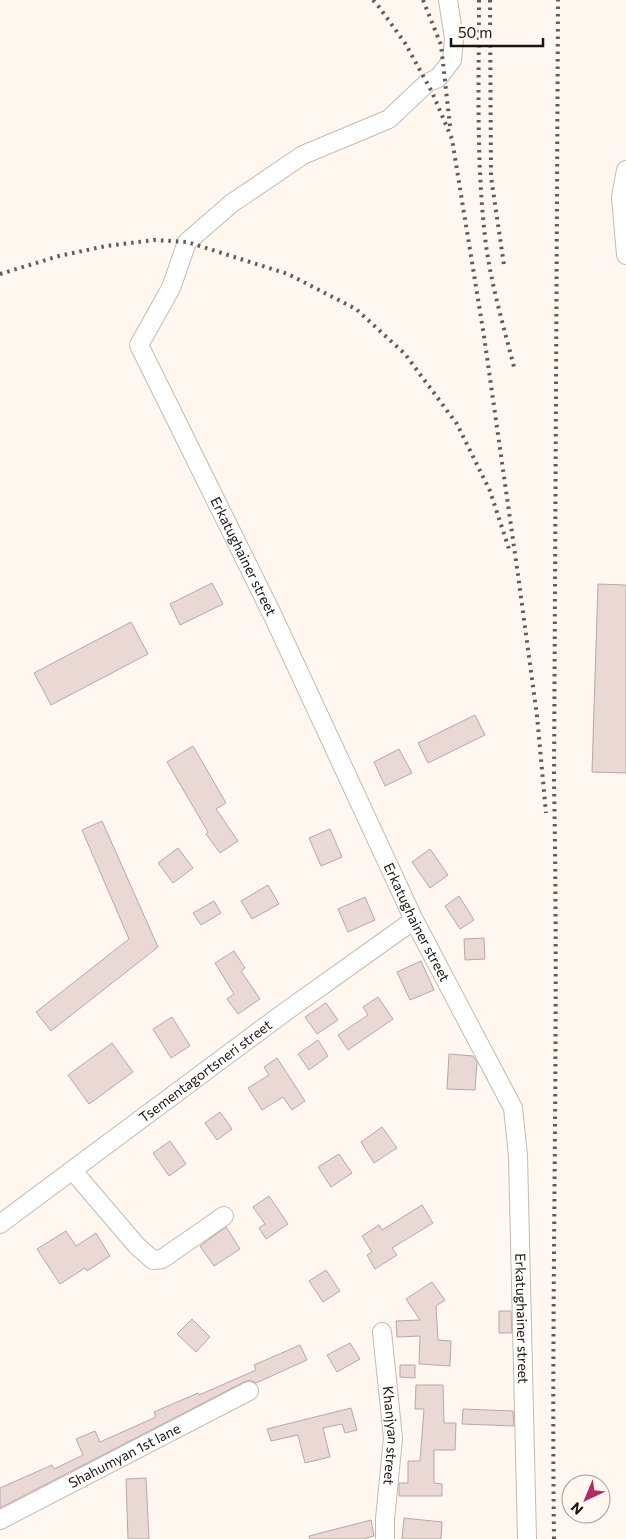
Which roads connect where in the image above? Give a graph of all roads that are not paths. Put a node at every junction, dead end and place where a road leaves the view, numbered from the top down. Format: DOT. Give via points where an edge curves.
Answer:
graph roads {
  1 [pos="448,0"];
  2 [pos="626,170"];
  3 [pos="626,255"];
  4 [pos="414,920"];
  5 [pos="73,1171"];
  6 [pos="224,1216"];
  7 [pos="0,1224"];
  8 [pos="382,1332"];
  9 [pos="249,1391"];
  10 [pos="0,1520"];
  11 [pos="385,1539"];
  12 [pos="528,1539"];
  1 -- 4 [label="street, Erkatughainer street" via="454,39 452,60 438,78 423,87 389,119 303,155 232,203 187,242 171,288 139,345 273,616"];
  2 -- 3 [label="street" via="622,196"];
  4 -- 5 [label="street, Tsementagortsneri street"];
  4 -- 12 [label="street, Erkatughainer street" via="513,1108 518,1156"];
  5 -- 6 [label="street" via="153,1260 162,1259"];
  5 -- 7 [label="street, Tsementagortsneri street"];
  8 -- 11 [label="street, Khanjyan street" via="393,1438"];
  9 -- 10 [label="street, Shahumyan 1st lane"];
}
